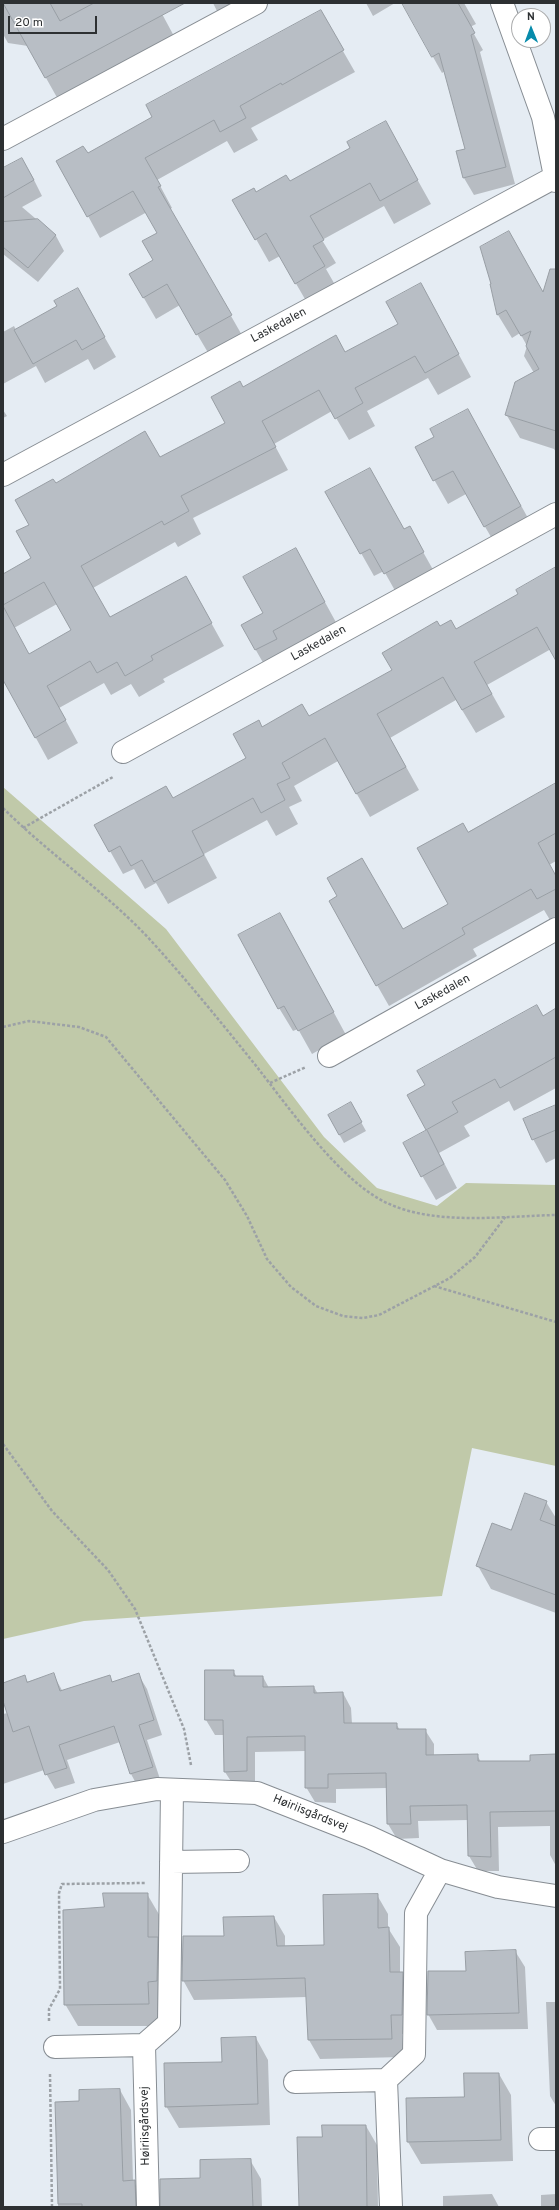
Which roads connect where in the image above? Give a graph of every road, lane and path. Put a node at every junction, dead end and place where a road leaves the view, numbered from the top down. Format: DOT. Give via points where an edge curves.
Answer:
graph roads {
  1 [pos="256,3"];
  2 [pos="502,3"];
  3 [pos="549,117"];
  4 [pos="3,139"];
  5 [pos="556,179"];
  6 [pos="3,474"];
  7 [pos="556,514"];
  8 [pos="123,752"];
  9 [pos="3,808"];
  10 [pos="23,828"];
  11 [pos="556,929"];
  12 [pos="3,1027"];
  13 [pos="329,1056"];
  14 [pos="270,1083"];
  15 [pos="556,1215"];
  16 [pos="506,1216"];
  17 [pos="434,1286"];
  18 [pos="556,1322"];
  19 [pos="3,1444"];
  20 [pos="172,1790"];
  21 [pos="194,1790"];
  22 [pos="3,1832"];
  23 [pos="238,1861"];
  24 [pos="440,1870"];
  25 [pos="171,1872"];
  26 [pos="556,1896"];
  27 [pos="49,2025"];
  28 [pos="144,2045"];
  29 [pos="55,2048"];
  30 [pos="50,2072"];
  31 [pos="386,2080"];
  32 [pos="295,2082"];
  33 [pos="52,2207"];
  34 [pos="148,2207"];
  35 [pos="391,2207"];
  1 -- 4 [label="street"];
  2 -- 3 [label="street, Laskedalen"];
  3 -- 5 [label="street, Laskedalen"];
  5 -- 6 [label="street, Laskedalen"];
  7 -- 8 [label="street, Laskedalen"];
  8 -- 10 [label="path" via="120,773"];
  9 -- 10 [label="path"];
  10 -- 14 [label="path" via="78,872 153,943"];
  11 -- 13 [label="street, Laskedalen"];
  12 -- 17 [label="path" via="29,1021 79,1027 106,1037 225,1180 247,1216 267,1259 290,1287 316,1306 343,1316 363,1318 379,1315"];
  13 -- 14 [label="path"];
  14 -- 16 [label="path" via="348,1174 365,1190 386,1203 414,1213 443,1217"];
  15 -- 16 [label="path"];
  16 -- 17 [label="path" via="475,1257 450,1278"];
  17 -- 18 [label="path"];
  19 -- 21 [label="path" via="52,1511 108,1570 134,1609 184,1729"];
  20 -- 21 [label="street, Høiriisgårdsvej"];
  20 -- 22 [label="street, Høiriisgårdsvej" via="157,1789 94,1800"];
  20 -- 25 [label="street"];
  21 -- 24 [label="street, Høiriisgårdsvej" via="257,1793 369,1837"];
  23 -- 25 [label="street"];
  24 -- 26 [label="street, Høiriisgårdsvej" via="498,1887"];
  24 -- 31 [label="street" via="416,1913 414,2054"];
  25 -- 27 [label="path" via="62,1884 58,1893 60,1989 49,2009"];
  25 -- 28 [label="street" via="169,2023"];
  28 -- 29 [label="street"];
  28 -- 34 [label="street, Høiriisgårdsvej"];
  30 -- 33 [label="path"];
  31 -- 32 [label="street"];
  31 -- 35 [label="street"];
}
